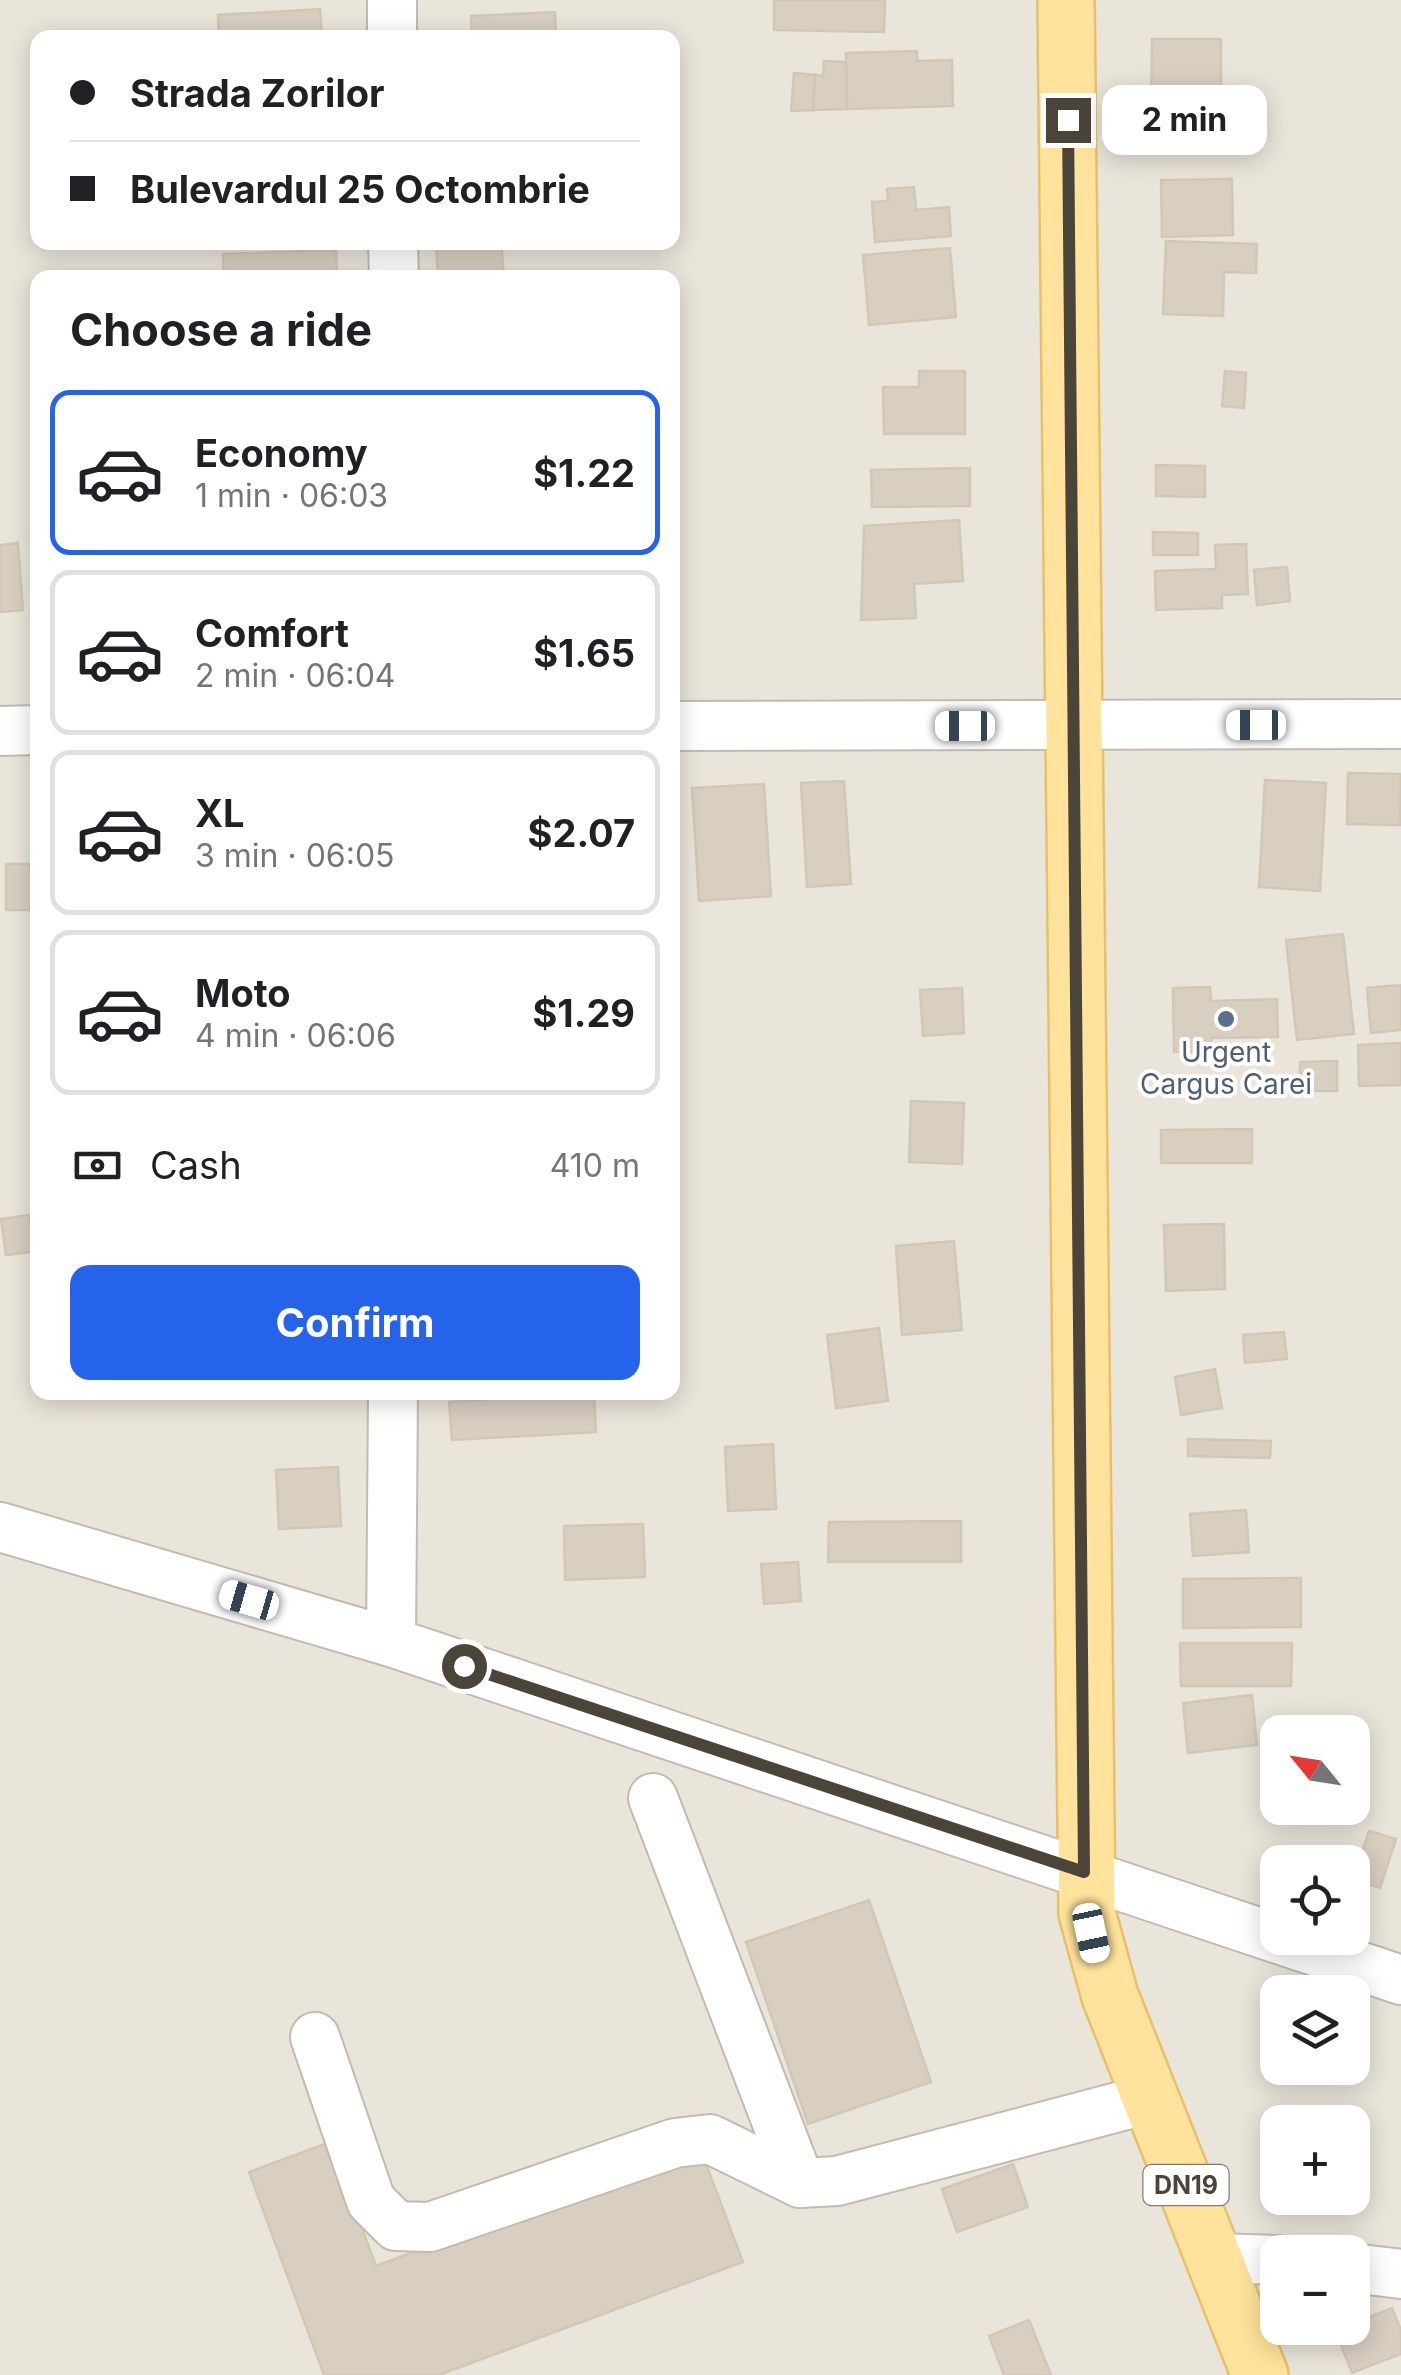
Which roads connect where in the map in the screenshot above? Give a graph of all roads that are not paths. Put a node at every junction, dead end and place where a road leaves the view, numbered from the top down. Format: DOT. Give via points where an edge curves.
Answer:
graph roads {
  1 [pos="392,0"];
  2 [pos="1066,0"];
  3 [pos="392,30"];
  4 [pos="1401,724"];
  5 [pos="680,726"];
  6 [pos="1074,726"];
  7 [pos="30,730"];
  8 [pos="0,731"];
  9 [pos="393,1400"];
  10 [pos="0,1527"];
  11 [pos="392,1642"];
  12 [pos="653,1798"];
  13 [pos="1084,1872"];
  14 [pos="1401,1980"];
  15 [pos="316,2037"];
  16 [pos="1152,2098"];
  17 [pos="800,2182"];
  18 [pos="1215,2258"];
  19 [pos="1260,2259"];
  20 [pos="1370,2270"];
  21 [pos="1401,2274"];
  22 [pos="1260,2375"];
  1 -- 3 [label="street"];
  2 -- 6 [label="main road, DN19"];
  4 -- 6 [label="street"];
  5 -- 6 [label="street"];
  6 -- 13 [label="main road, DN19"];
  7 -- 8 [label="street"];
  9 -- 11 [label="street"];
  10 -- 11 [label="street"];
  11 -- 13 [label="street"];
  12 -- 17 [label="street"];
  13 -- 14 [label="street"];
  13 -- 16 [label="main road, DN19" via="1087,1912 1110,1996"];
  15 -- 17 [label="street" via="371,2201 396,2226 430,2228 676,2144 710,2140"];
  16 -- 17 [label="street" via="871,2175"];
  16 -- 18 [label="main road, DN19"];
  18 -- 19 [label="street"];
  18 -- 22 [label="main road, DN19"];
  20 -- 21 [label="street"];
}
